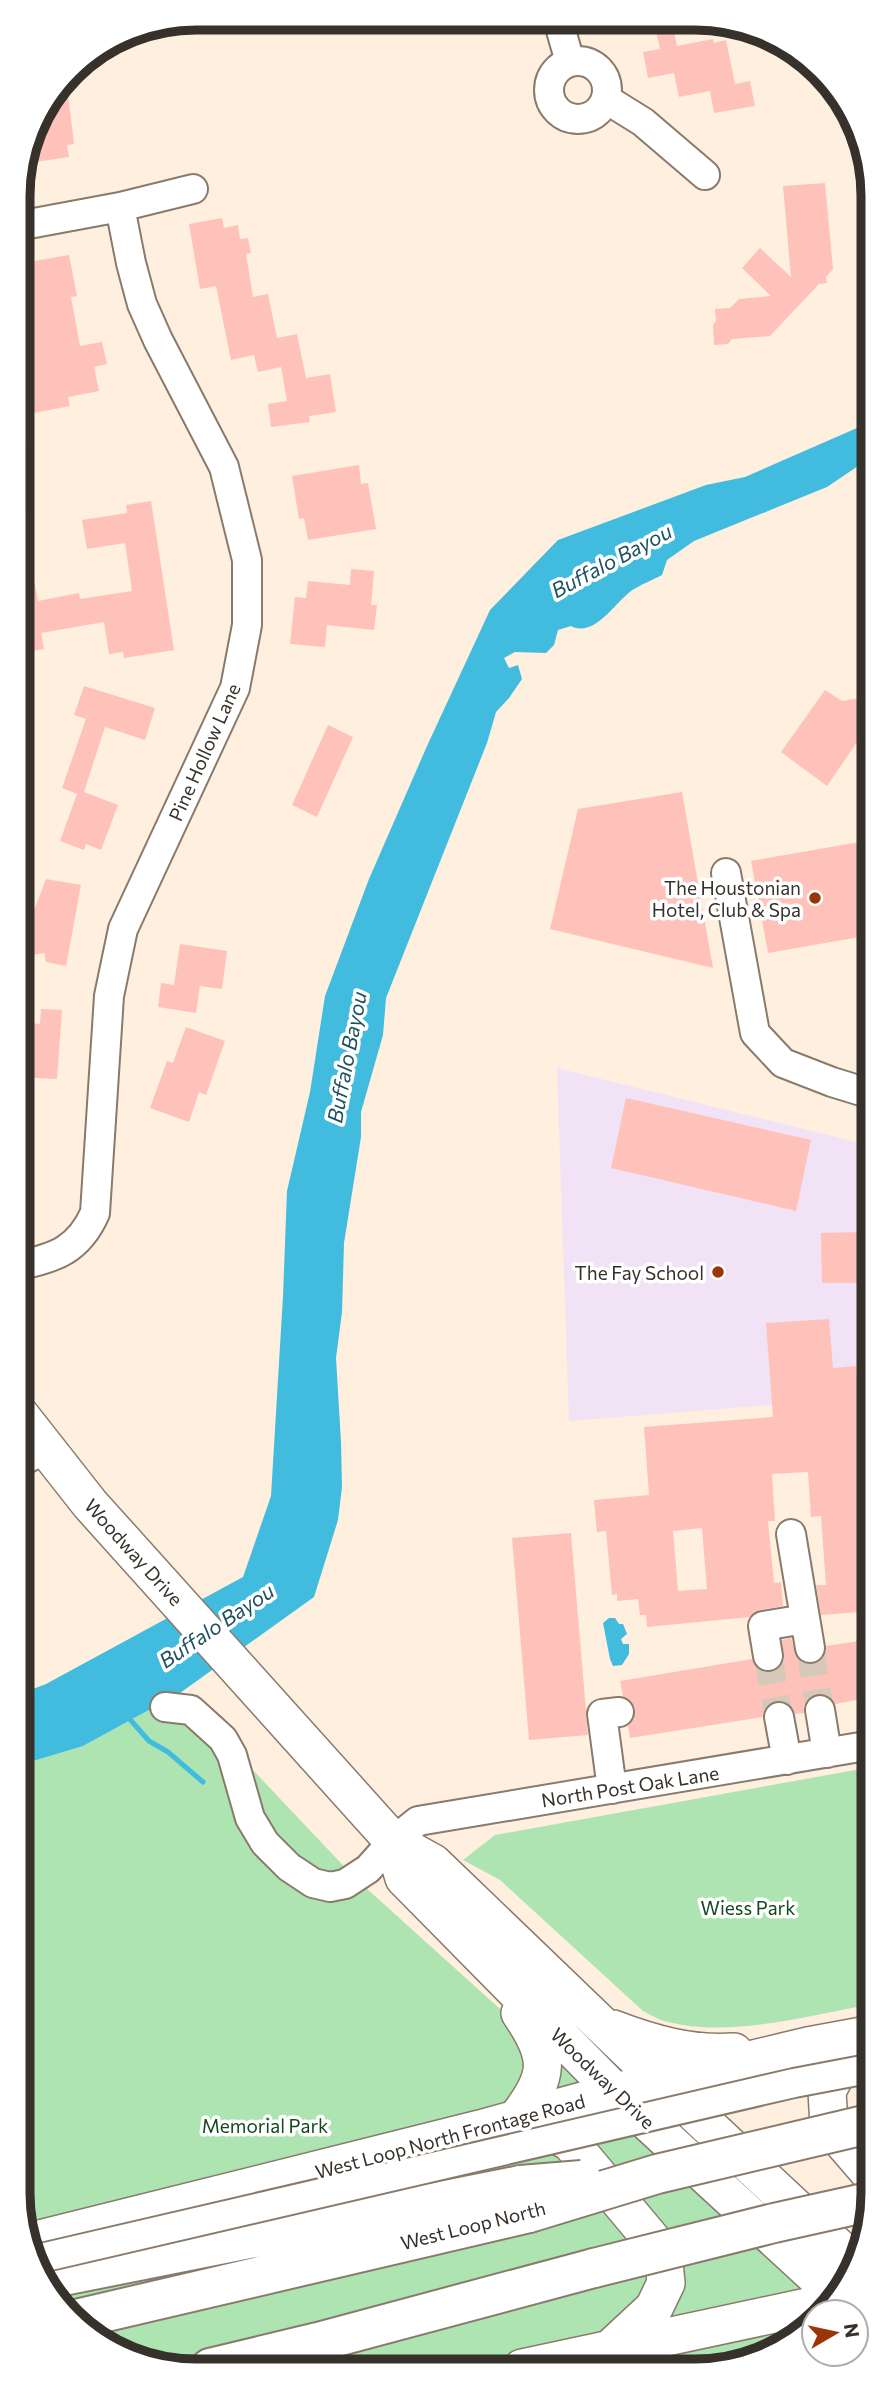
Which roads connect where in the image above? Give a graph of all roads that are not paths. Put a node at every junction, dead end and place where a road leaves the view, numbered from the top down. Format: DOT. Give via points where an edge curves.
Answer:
graph roads {
  1 [pos="561,30"];
  2 [pos="570,62"];
  3 [pos="606,99"];
  4 [pos="705,175"];
  5 [pos="193,189"];
  6 [pos="120,207"];
  7 [pos="30,224"];
  8 [pos="726,873"];
  9 [pos="861,1091"];
  10 [pos="30,1263"];
  11 [pos="32,1455"];
  12 [pos="791,1534"];
  13 [pos="805,1619"];
  14 [pos="810,1648"];
  15 [pos="768,1656"];
  16 [pos="166,1707"];
  17 [pos="820,1710"];
  18 [pos="619,1712"];
  19 [pos="779,1717"];
  20 [pos="861,1747"];
  21 [pos="827,1753"];
  22 [pos="787,1760"];
  23 [pos="612,1789"];
  24 [pos="393,1841"];
  25 [pos="484,1960"];
  26 [pos="601,2024"];
  27 [pos="861,2036"];
  28 [pos="808,2046"];
  29 [pos="861,2053"];
  30 [pos="861,2070"];
  31 [pos="661,2082"];
  32 [pos="615,2092"];
  33 [pos="516,2119"];
  34 [pos="861,2126"];
  35 [pos="481,2129"];
  36 [pos="861,2163"];
  37 [pos="525,2199"];
  38 [pos="861,2204"];
  39 [pos="37,2240"];
  40 [pos="849,2257"];
  41 [pos="43,2258"];
  42 [pos="53,2278"];
  43 [pos="828,2292"];
  44 [pos="800,2308"];
  45 [pos="85,2317"];
  46 [pos="717,2328"];
  47 [pos="785,2332"];
  48 [pos="612,2347"];
  49 [pos="247,2359"];
  50 [pos="561,2359"];
  1 -- 2 [label="street"];
  2 -- 3 [label="street" via="591,63 599,69 608,88"];
  2 -- 3 [label="street" via="561,66 550,82 551,102 557,111 575,120 585,119 602,108"];
  3 -- 4 [label="street" via="643,122"];
  5 -- 6 [label="street"];
  6 -- 7 [label="street"];
  6 -- 10 [label="street, Pine Hollow Lane" via="142,303 224,467 247,560 247,625 235,688 123,929 109,996 95,1213 89,1227 65,1252"];
  8 -- 9 [label="street" via="755,1033 783,1063"];
  11 -- 24 [label="main road, Woodway Drive" via="90,1504"];
  12 -- 13 [label="street"];
  13 -- 14 [label="street"];
  13 -- 15 [label="street" via="763,1626"];
  16 -- 24 [label="street, North Post Oak Lane" via="191,1710 223,1739 250,1818 265,1843 313,1883 345,1884 368,1869"];
  17 -- 21 [label="street"];
  18 -- 23 [label="street" via="603,1714"];
  19 -- 22 [label="street"];
  20 -- 21 [label="street, North Post Oak Lane"];
  21 -- 22 [label="street, North Post Oak Lane"];
  22 -- 23 [label="street, North Post Oak Lane"];
  23 -- 24 [label="street, North Post Oak Lane" via="418,1821"];
  24 -- 25 [label="main road, Woodway Drive" via="404,1878"];
  24 -- 26 [label="main road, Woodway Drive" via="433,1863"];
  25 -- 32 [label="main road, Woodway Drive"];
  25 -- 33 [label="main road" via="531,2029 544,2061 531,2100"];
  26 -- 28 [label="main road" via="648,2042 719,2053"];
  26 -- 31 [label="main road, Woodway Drive"];
  27 -- 28 [label="main road, West Loop North Frontage Road"];
  28 -- 31 [label="main road, West Loop North Frontage Road"];
  29 -- 36 [label="main road" via="840,2067 827,2091 829,2126"];
  30 -- 41 [label="street, bridge"];
  31 -- 32 [label="main road, West Loop North Frontage Road"];
  31 -- 40 [label="main road, Woodway Drive"];
  32 -- 33 [label="main road, West Loop North Frontage Road"];
  32 -- 43 [label="main road, Woodway Drive"];
  33 -- 35 [label="main road, West Loop North Frontage Road"];
  34 -- 37 [label="highway, bridge" via="657,2174"];
  35 -- 39 [label="main road, West Loop North Frontage Road"];
  35 -- 48 [label="main road" via="544,2129 570,2142 663,2253 666,2283 654,2308"];
  37 -- 42 [label="highway"];
  37 -- 45 [label="highway, West Loop North"];
  38 -- 49 [label="highway, bridge"];
  44 -- 46 [label="main road"];
  46 -- 47 [label="main road"];
  46 -- 48 [label="main road"];
  48 -- 50 [label="main road"];
}
